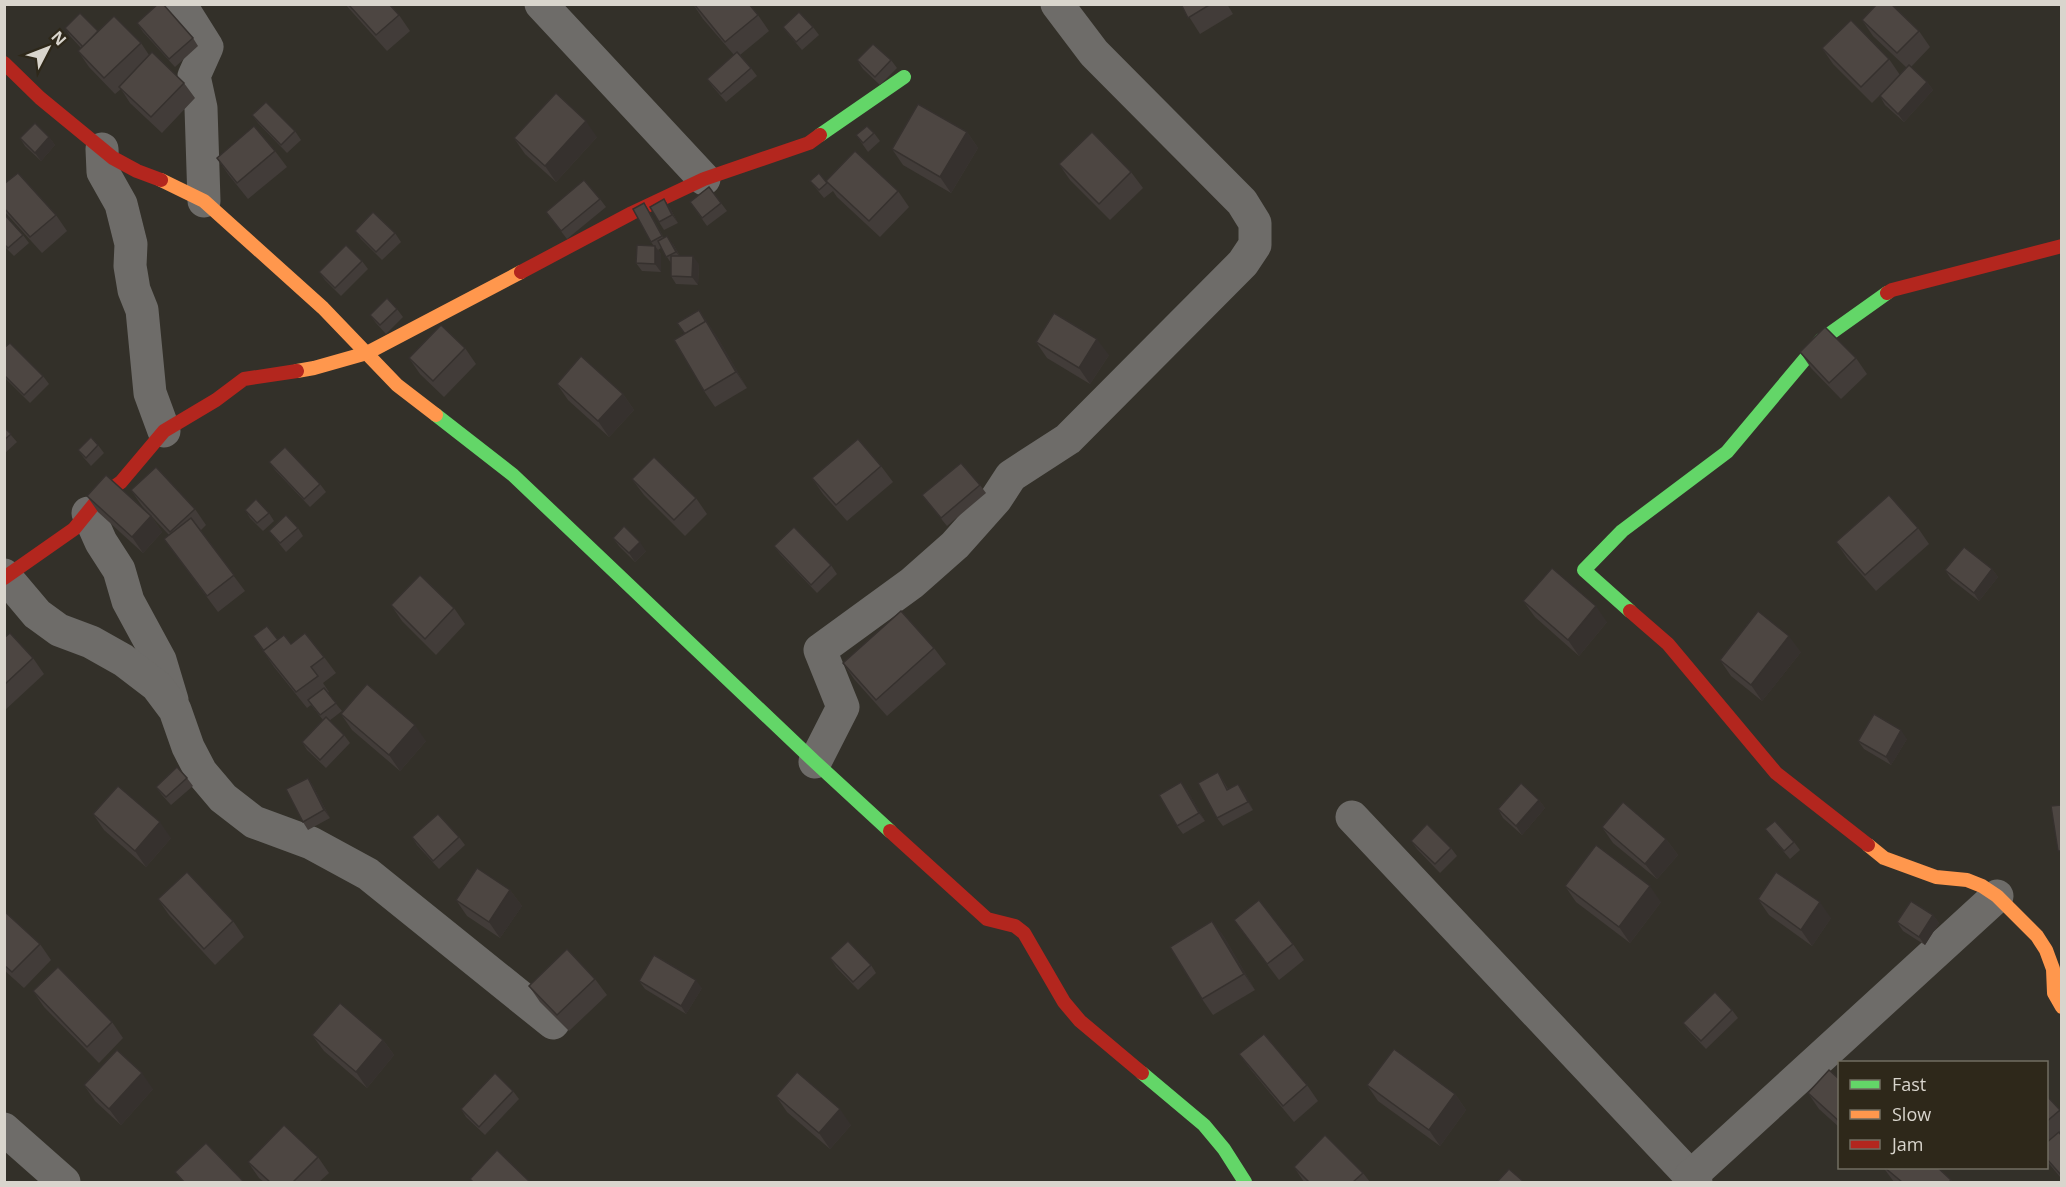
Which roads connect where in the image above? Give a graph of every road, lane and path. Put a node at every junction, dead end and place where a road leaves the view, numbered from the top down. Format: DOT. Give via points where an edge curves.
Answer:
graph roads {
  1 [pos="180,4"];
  2 [pos="541,4"];
  3 [pos="1057,4"];
  4 [pos="4,63"];
  5 [pos="904,76"];
  6 [pos="102,149"];
  7 [pos="704,179"];
  8 [pos="204,201"];
  9 [pos="2061,246"];
  10 [pos="367,353"];
  11 [pos="164,431"];
  12 [pos="88,513"];
  13 [pos="5,577"];
  14 [pos="175,710"];
  15 [pos="815,762"];
  16 [pos="1352,817"];
  17 [pos="1997,896"];
  18 [pos="2061,1008"];
  19 [pos="553,1023"];
  20 [pos="4,1129"];
  21 [pos="1693,1180"];
  22 [pos="64,1182"];
  23 [pos="1245,1182"];
  1 -- 8 [label="street" via="207,47 194,76 201,108"];
  2 -- 7 [label="street"];
  3 -- 15 [label="street" via="1094,53 1242,202 1255,223 1255,245 1243,263 1068,439 1011,476 955,545 912,583 820,650 843,707"];
  4 -- 6 [label="street"];
  5 -- 7 [label="street" via="809,143"];
  6 -- 8 [label="street" via="137,171"];
  6 -- 11 [label="street" via="103,172 121,204 131,244 130,266 142,310 150,393"];
  7 -- 10 [label="street"];
  8 -- 10 [label="street"];
  9 -- 17 [label="street" via="1892,290 1821,340 1727,452 1622,531 1584,570 1668,644 1776,773 1857,837 1884,858 1936,877 1966,880"];
  10 -- 11 [label="street" via="314,368 244,379"];
  10 -- 15 [label="street" via="397,385 513,475"];
  11 -- 12 [label="street" via="121,482 100,497"];
  12 -- 13 [label="street" via="74,529"];
  12 -- 14 [label="street" via="160,660"];
  13 -- 14 [label="street" via="37,614 59,630 123,660 157,686"];
  14 -- 19 [label="street" via="201,772 223,798 254,822 311,843 368,874"];
  15 -- 23 [label="street" via="987,919 1015,926 1024,933 1064,1002 1080,1021 1204,1125"];
  16 -- 21 [label="street"];
  17 -- 18 [label="street" via="2046,950 2053,969 2054,993"];
  17 -- 21 [label="street"];
  20 -- 22 [label="street"];
}
